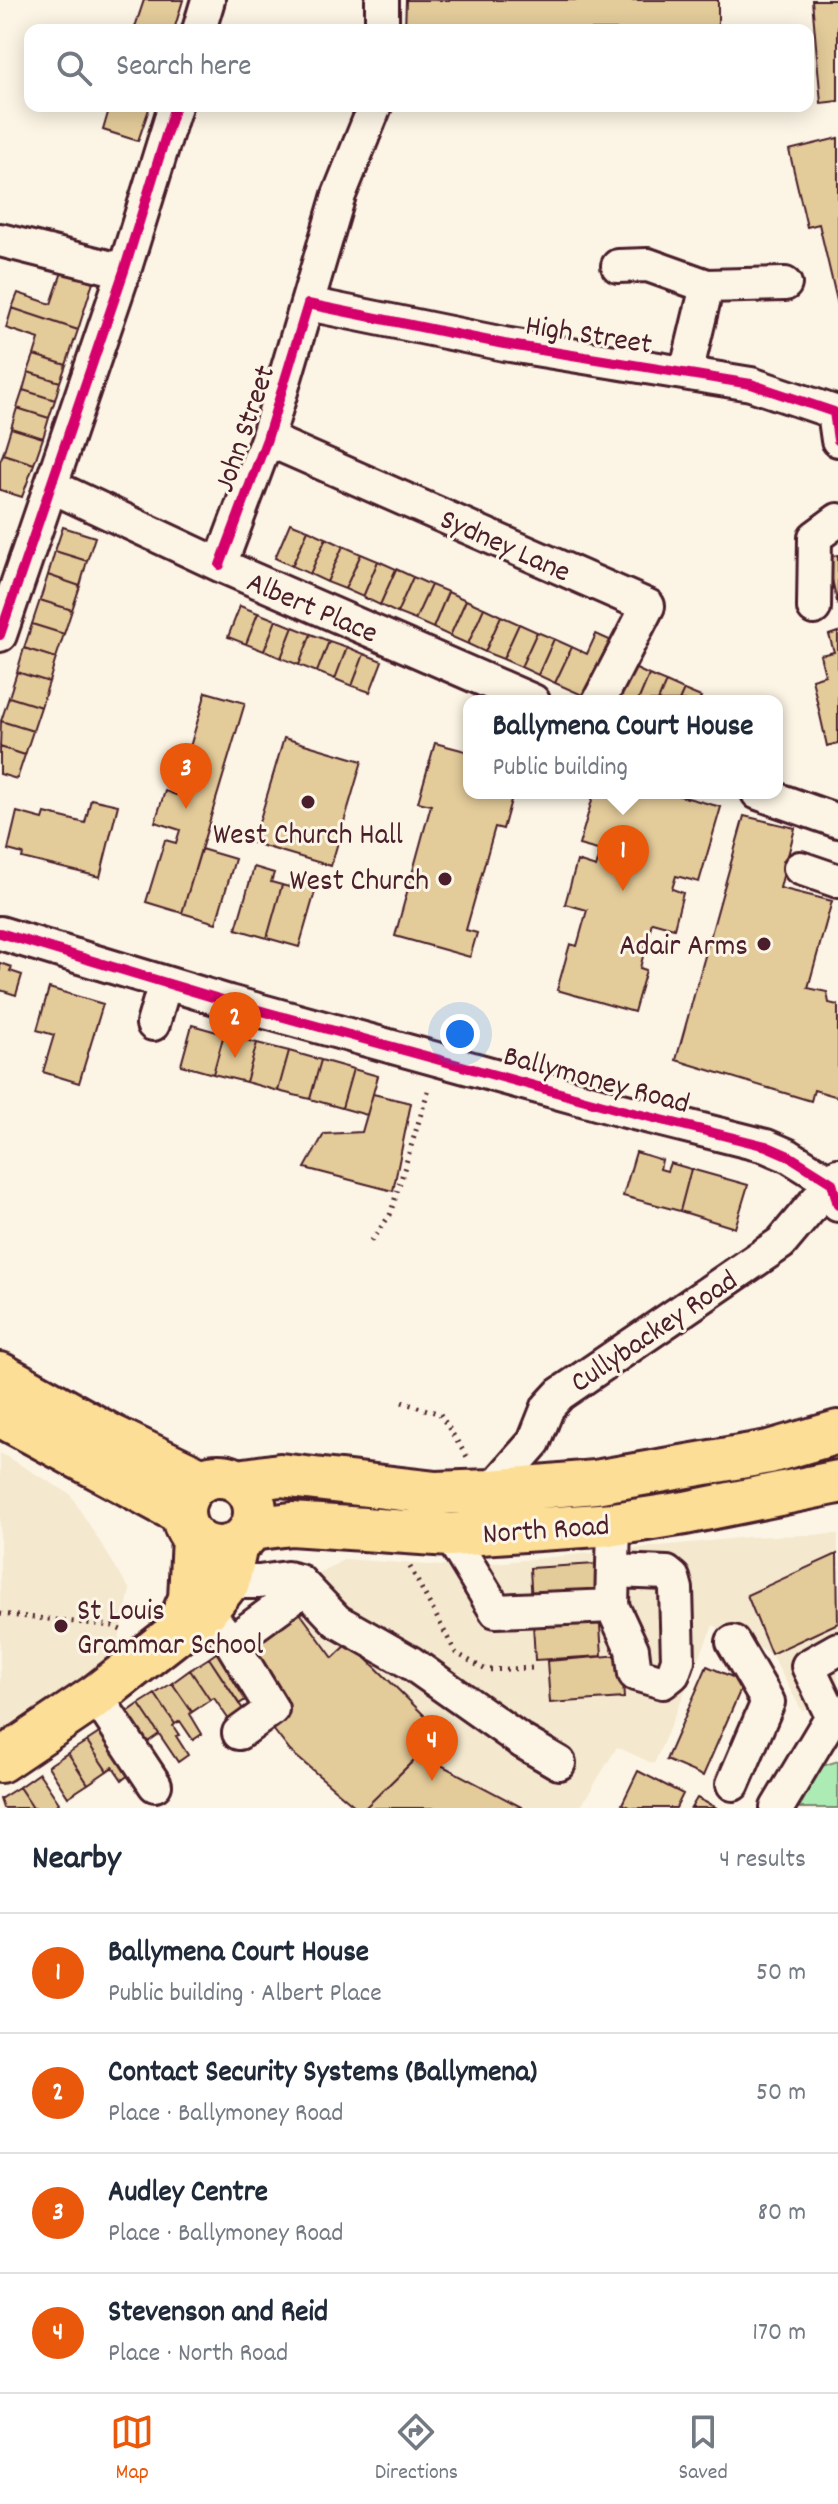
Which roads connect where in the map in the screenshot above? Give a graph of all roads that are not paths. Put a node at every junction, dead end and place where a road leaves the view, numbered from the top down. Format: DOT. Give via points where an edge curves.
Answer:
graph roads {
  1 [pos="208,0"];
  2 [pos="382,0"];
  3 [pos="201,24"];
  4 [pos="382,24"];
  5 [pos="173,112"];
  6 [pos="373,112"];
  7 [pos="0,240"];
  8 [pos="618,266"];
  9 [pos="124,271"];
  10 [pos="785,284"];
  11 [pos="707,286"];
  12 [pos="308,304"];
  13 [pos="686,373"];
  14 [pos="837,421"];
  15 [pos="267,439"];
  16 [pos="51,486"];
  17 [pos="838,520"];
  18 [pos="220,565"];
  19 [pos="814,608"];
  20 [pos="0,635"];
  21 [pos="519,695"];
  22 [pos="602,695"];
  23 [pos="775,799"];
  24 [pos="838,821"];
  25 [pos="800,868"];
  26 [pos="838,881"];
  27 [pos="0,933"];
  28 [pos="165,983"];
  29 [pos="153,1024"];
  30 [pos="837,1185"];
  31 [pos="0,1374"];
  32 [pos="0,1415"];
  33 [pos="838,1432"];
  34 [pos="836,1486"];
  35 [pos="491,1491"];
  36 [pos="204,1503"];
  37 [pos="614,1524"];
  38 [pos="450,1535"];
  39 [pos="614,1571"];
  40 [pos="305,1588"];
  41 [pos="212,1598"];
  42 [pos="612,1606"];
  43 [pos="733,1642"];
  44 [pos="838,1649"];
  45 [pos="96,1696"];
  46 [pos="835,1714"];
  47 [pos="239,1733"];
  48 [pos="746,1752"];
  49 [pos="0,1761"];
  50 [pos="559,1763"];
  51 [pos="795,1774"];
  52 [pos="733,1784"];
  53 [pos="155,1785"];
  54 [pos="777,1808"];
  1 -- 3 [label="street"];
  2 -- 4 [label="street"];
  5 -- 9 [label="street"];
  6 -- 12 [label="street, John Street" via="339,195"];
  7 -- 9 [label="street"];
  8 -- 11 [label="street" via="648,265"];
  9 -- 16 [label="street"];
  10 -- 11 [label="street"];
  11 -- 13 [label="street"];
  12 -- 13 [label="street, High Street" via="504,344"];
  12 -- 15 [label="street, John Street"];
  13 -- 14 [label="street, High Street" via="751,384"];
  15 -- 18 [label="street, John Street"];
  15 -- 22 [label="street, Sydney Lane" via="648,606"];
  16 -- 18 [label="street, Albert Place"];
  16 -- 20 [label="street"];
  17 -- 19 [label="street" via="815,537"];
  18 -- 21 [label="street, Albert Place"];
  23 -- 24 [label="street"];
  25 -- 26 [label="street"];
  27 -- 28 [label="street, Ballymoney Road"];
  28 -- 29 [label="street"];
  28 -- 30 [label="street, Ballymoney Road" via="766,1146"];
  30 -- 35 [label="street, Cullybackey Road" via="781,1243 560,1394 548,1407 534,1442"];
  31 -- 36 [label="main road" via="162,1463"];
  32 -- 36 [label="main road"];
  33 -- 35 [label="main road" via="769,1452 610,1480"];
  34 -- 37 [label="main road, North Road"];
  35 -- 36 [label="main road" via="436,1493 280,1475"];
  36 -- 41 [label="main road, North Road" via="213,1548"];
  36 -- 41 [label="main road" via="190,1599"];
  36 -- 41 [label="main road" via="246,1488 255,1508"];
  37 -- 38 [label="main road, North Road"];
  37 -- 39 [label="street"];
  38 -- 41 [label="main road, North Road" via="291,1524"];
  38 -- 42 [label="street" via="496,1611"];
  39 -- 42 [label="street"];
  39 -- 42 [label="street" via="667,1573 673,1578 678,1660 663,1682 635,1674 632,1649"];
  40 -- 41 [label="street"];
  40 -- 41 [label="street" via="291,1578"];
  40 -- 50 [label="street" via="337,1621 411,1663"];
  41 -- 45 [label="main road"];
  41 -- 47 [label="street" via="272,1709"];
  43 -- 48 [label="street" via="768,1702"];
  44 -- 46 [label="street" via="808,1666"];
  45 -- 49 [label="main road"];
  45 -- 53 [label="street"];
  46 -- 51 [label="street"];
  48 -- 51 [label="street"];
  48 -- 52 [label="street"];
  51 -- 54 [label="street"];
}
